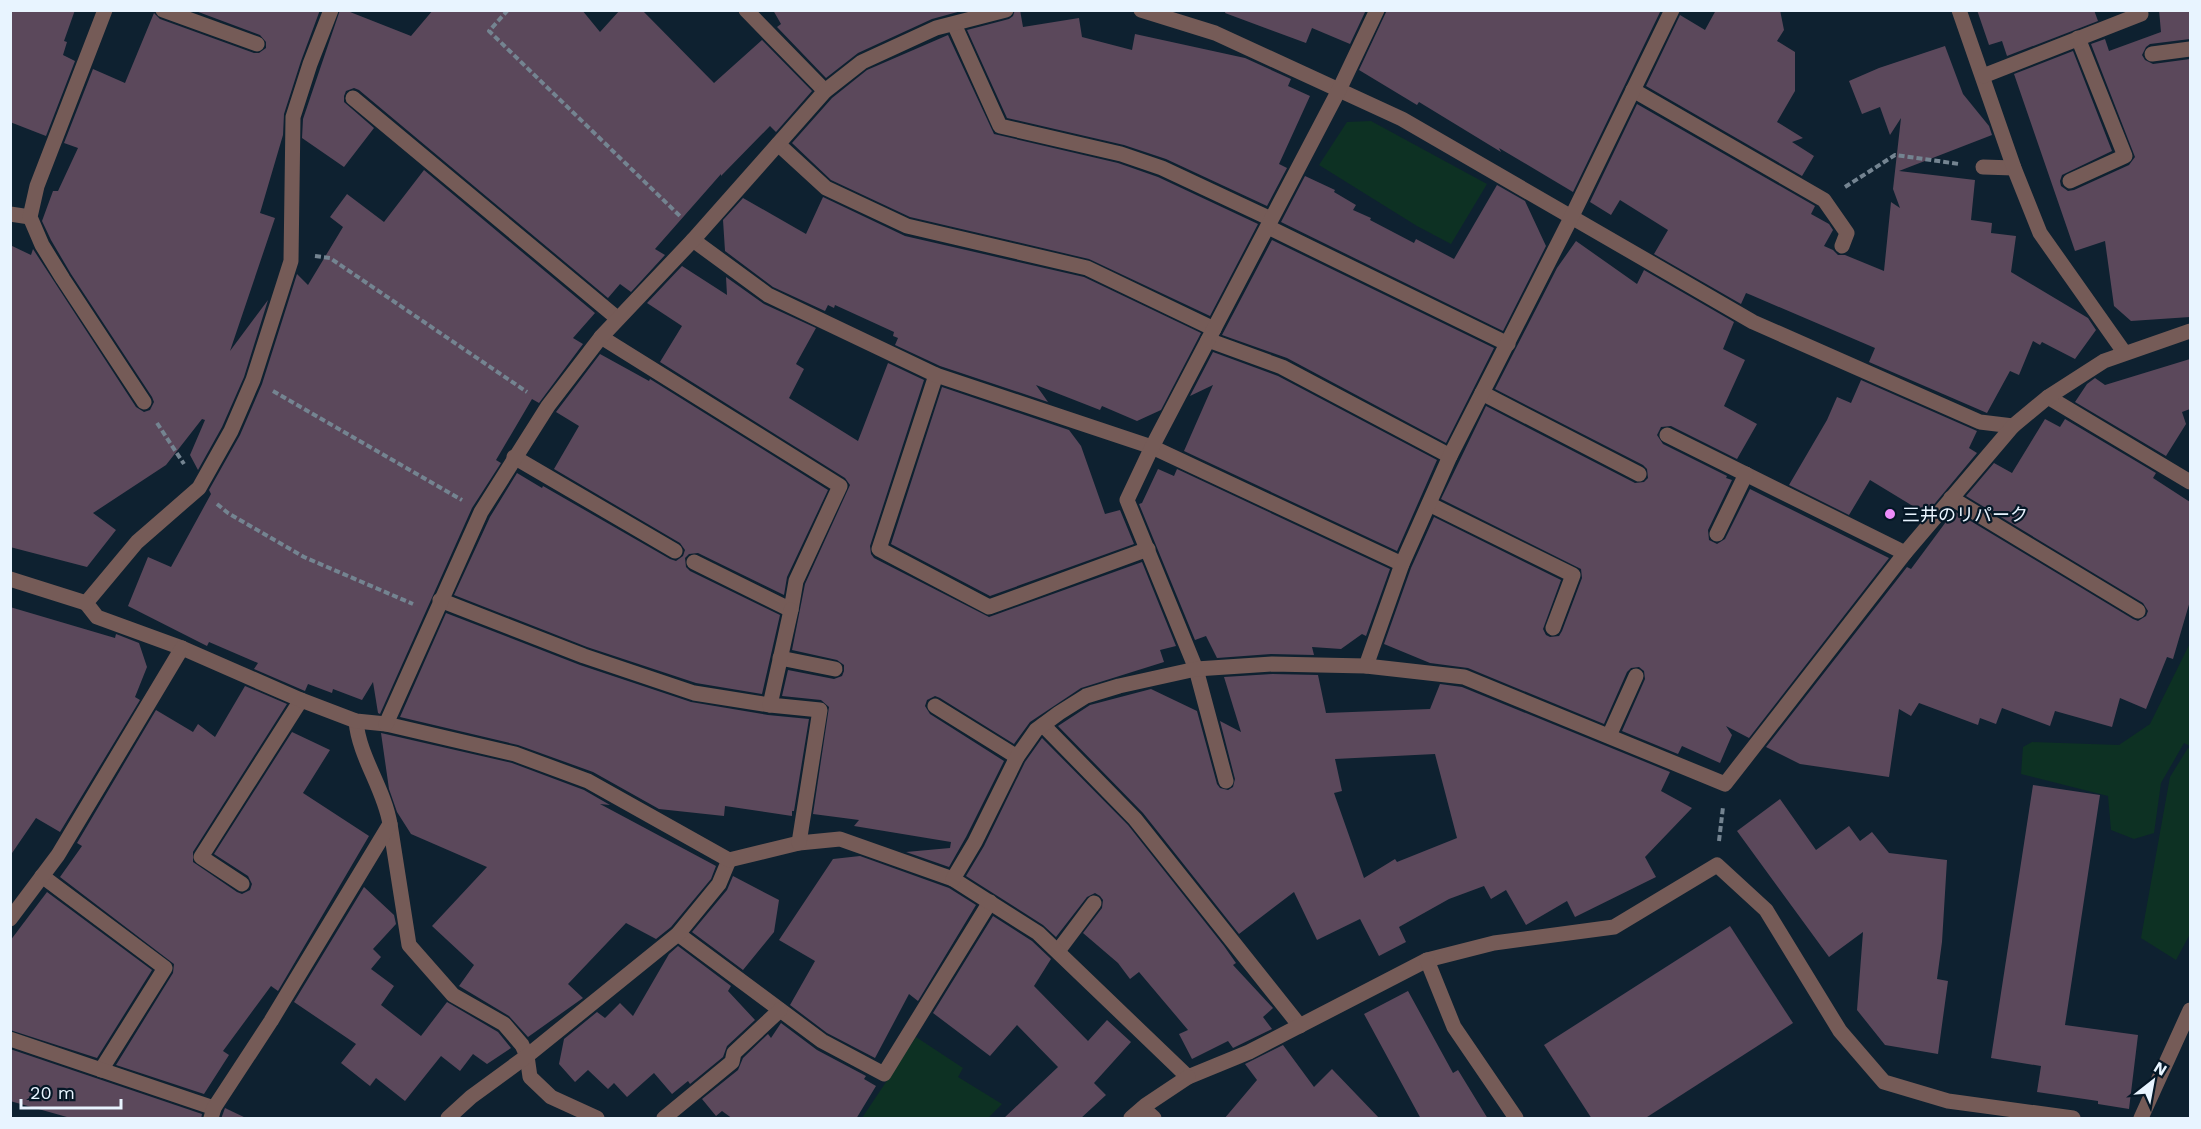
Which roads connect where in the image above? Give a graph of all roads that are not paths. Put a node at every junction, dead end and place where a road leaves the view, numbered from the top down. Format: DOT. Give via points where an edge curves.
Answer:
graph roads {
  1 [pos="105,10"];
  2 [pos="164,10"];
  3 [pos="331,10"];
  4 [pos="746,10"];
  5 [pos="1006,10"];
  6 [pos="1141,10"];
  7 [pos="1377,10"];
  8 [pos="1671,10"];
  9 [pos="1959,10"];
  10 [pos="2140,10"];
  11 [pos="954,24"];
  12 [pos="2078,38"];
  13 [pos="257,44"];
  14 [pos="2190,49"];
  15 [pos="2152,54"];
  16 [pos="1983,76"];
  17 [pos="1339,90"];
  18 [pos="1633,90"];
  19 [pos="825,91"];
  20 [pos="353,98"];
  21 [pos="778,144"];
  22 [pos="1983,167"];
  23 [pos="2014,168"];
  24 [pos="2070,181"];
  25 [pos="10,214"];
  26 [pos="30,217"];
  27 [pos="1571,218"];
  28 [pos="1270,223"];
  29 [pos="696,237"];
  30 [pos="1842,246"];
  31 [pos="617,318"];
  32 [pos="2190,331"];
  33 [pos="1211,334"];
  34 [pos="601,337"];
  35 [pos="1508,344"];
  36 [pos="2124,352"];
  37 [pos="936,375"];
  38 [pos="1482,393"];
  39 [pos="2048,397"];
  40 [pos="144,402"];
  41 [pos="2013,426"];
  42 [pos="1667,435"];
  43 [pos="1152,447"];
  44 [pos="1450,456"];
  45 [pos="514,457"];
  46 [pos="1639,474"];
  47 [pos="1746,474"];
  48 [pos="2190,482"];
  49 [pos="1951,498"];
  50 [pos="1430,504"];
  51 [pos="1717,534"];
  52 [pos="1148,549"];
  53 [pos="675,551"];
  54 [pos="1905,553"];
  55 [pos="693,562"];
  56 [pos="1402,564"];
  57 [pos="10,579"];
  58 [pos="86,603"];
  59 [pos="437,607"];
  60 [pos="791,610"];
  61 [pos="2138,611"];
  62 [pos="1553,628"];
  63 [pos="182,648"];
  64 [pos="780,658"];
  65 [pos="1366,666"];
  66 [pos="835,669"];
  67 [pos="1197,669"];
  68 [pos="1636,676"];
  69 [pos="301,700"];
  70 [pos="770,705"];
  71 [pos="935,706"];
  72 [pos="357,721"];
  73 [pos="386,724"];
  74 [pos="1043,725"];
  75 [pos="1609,736"];
  76 [pos="1017,757"];
  77 [pos="1226,781"];
  78 [pos="390,824"];
  79 [pos="799,843"];
  80 [pos="729,860"];
  81 [pos="42,876"];
  82 [pos="954,879"];
  83 [pos="242,884"];
  84 [pos="990,902"];
  85 [pos="1094,903"];
  86 [pos="10,919"];
  87 [pos="678,934"];
  88 [pos="1058,951"];
  89 [pos="1427,960"];
  90 [pos="780,1010"];
  91 [pos="2190,1010"];
  92 [pos="1300,1026"];
  93 [pos="10,1039"];
  94 [pos="527,1056"];
  95 [pos="101,1070"];
  96 [pos="1188,1077"];
  97 [pos="212,1113"];
  98 [pos="1143,1115"];
  99 [pos="448,1119"];
  100 [pos="597,1119"];
  101 [pos="664,1119"];
  102 [pos="1516,1119"];
  103 [pos="2073,1119"];
  104 [pos="2141,1119"];
  1 -- 26 [label="street" via="37,186"];
  2 -- 13 [label="street"];
  3 -- 58 [label="street" via="293,117 291,261 253,380 231,431 199,488 137,542"];
  4 -- 19 [label="street"];
  5 -- 11 [label="street"];
  6 -- 17 [label="street" via="1215,33"];
  7 -- 17 [label="street"];
  8 -- 18 [label="street"];
  9 -- 16 [label="street"];
  10 -- 12 [label="street" via="2141,14"];
  11 -- 19 [label="street" via="936,28 862,62"];
  11 -- 28 [label="street" via="1000,126 1121,154 1162,168"];
  12 -- 16 [label="street"];
  12 -- 24 [label="street" via="2125,156"];
  14 -- 15 [label="street"];
  16 -- 23 [label="street"];
  17 -- 27 [label="street" via="1402,119"];
  17 -- 28 [label="street"];
  18 -- 27 [label="street"];
  18 -- 30 [label="street" via="1824,200 1847,233"];
  19 -- 21 [label="street"];
  20 -- 31 [label="street"];
  21 -- 29 [label="street"];
  21 -- 33 [label="street" via="826,189 907,225 1087,268"];
  22 -- 23 [label="street"];
  23 -- 36 [label="street" via="2040,233"];
  25 -- 26 [label="street"];
  26 -- 40 [label="street" via="63,279"];
  27 -- 35 [label="street"];
  27 -- 41 [label="street" via="1753,322 1980,422"];
  28 -- 33 [label="street"];
  28 -- 35 [label="street"];
  29 -- 31 [label="street"];
  29 -- 37 [label="street" via="768,295"];
  31 -- 34 [label="street"];
  32 -- 36 [label="street"];
  33 -- 43 [label="street"];
  33 -- 44 [label="street"];
  34 -- 45 [label="street"];
  34 -- 60 [label="street" via="840,486 796,581"];
  35 -- 38 [label="street"];
  36 -- 39 [label="street"];
  37 -- 43 [label="street"];
  37 -- 52 [label="street" via="879,549 989,607"];
  38 -- 44 [label="street"];
  38 -- 46 [label="street"];
  39 -- 41 [label="street"];
  39 -- 48 [label="street"];
  41 -- 49 [label="street"];
  42 -- 47 [label="street"];
  43 -- 52 [label="street" via="1127,500"];
  43 -- 56 [label="street"];
  44 -- 50 [label="street"];
  45 -- 53 [label="street"];
  45 -- 59 [label="street" via="481,512"];
  47 -- 51 [label="street"];
  47 -- 54 [label="street"];
  49 -- 54 [label="street"];
  49 -- 61 [label="street"];
  50 -- 56 [label="street"];
  50 -- 62 [label="street" via="1573,575"];
  52 -- 67 [label="street"];
  54 -- 75 [label="street" via="1725,784"];
  55 -- 60 [label="street"];
  56 -- 65 [label="street"];
  57 -- 58 [label="street"];
  58 -- 63 [label="street" via="97,616"];
  59 -- 70 [label="street" via="694,693"];
  59 -- 73 [label="street"];
  60 -- 64 [label="street"];
  63 -- 69 [label="street"];
  63 -- 81 [label="street"];
  64 -- 66 [label="street"];
  64 -- 70 [label="street"];
  65 -- 67 [label="street" via="1272,664"];
  65 -- 75 [label="street" via="1464,677"];
  67 -- 74 [label="street" via="1086,696"];
  67 -- 77 [label="street"];
  68 -- 75 [label="street"];
  69 -- 72 [label="street"];
  69 -- 83 [label="street" via="201,857"];
  70 -- 79 [label="street" via="820,710"];
  71 -- 76 [label="street"];
  72 -- 73 [label="street"];
  72 -- 78 [label="street" via="358,736"];
  73 -- 80 [label="street" via="515,754 588,781"];
  74 -- 76 [label="street"];
  74 -- 92 [label="street" via="1135,819"];
  76 -- 82 [label="street"];
  78 -- 94 [label="street" via="409,945 453,995 504,1024"];
  78 -- 97 [label="street"];
  79 -- 80 [label="street"];
  79 -- 82 [label="street" via="840,839"];
  80 -- 87 [label="street" via="719,884"];
  81 -- 86 [label="street"];
  81 -- 95 [label="street" via="165,968"];
  82 -- 84 [label="street"];
  84 -- 88 [label="street"];
  84 -- 90 [label="street" via="884,1074 822,1041"];
  85 -- 88 [label="street"];
  87 -- 90 [label="street"];
  87 -- 94 [label="street"];
  88 -- 96 [label="street"];
  89 -- 92 [label="street"];
  89 -- 102 [label="street" via="1454,1027"];
  89 -- 103 [label="street" via="1494,943 1614,927 1717,865 1766,910 1840,1031 1884,1082 1948,1101"];
  90 -- 101 [label="street" via="734,1053 732,1062"];
  91 -- 104 [label="street"];
  92 -- 96 [label="street"];
  93 -- 95 [label="street"];
  94 -- 99 [label="street" via="471,1096"];
  94 -- 100 [label="street" via="530,1077 551,1097"];
  95 -- 97 [label="street"];
  96 -- 98 [label="street"];
}
